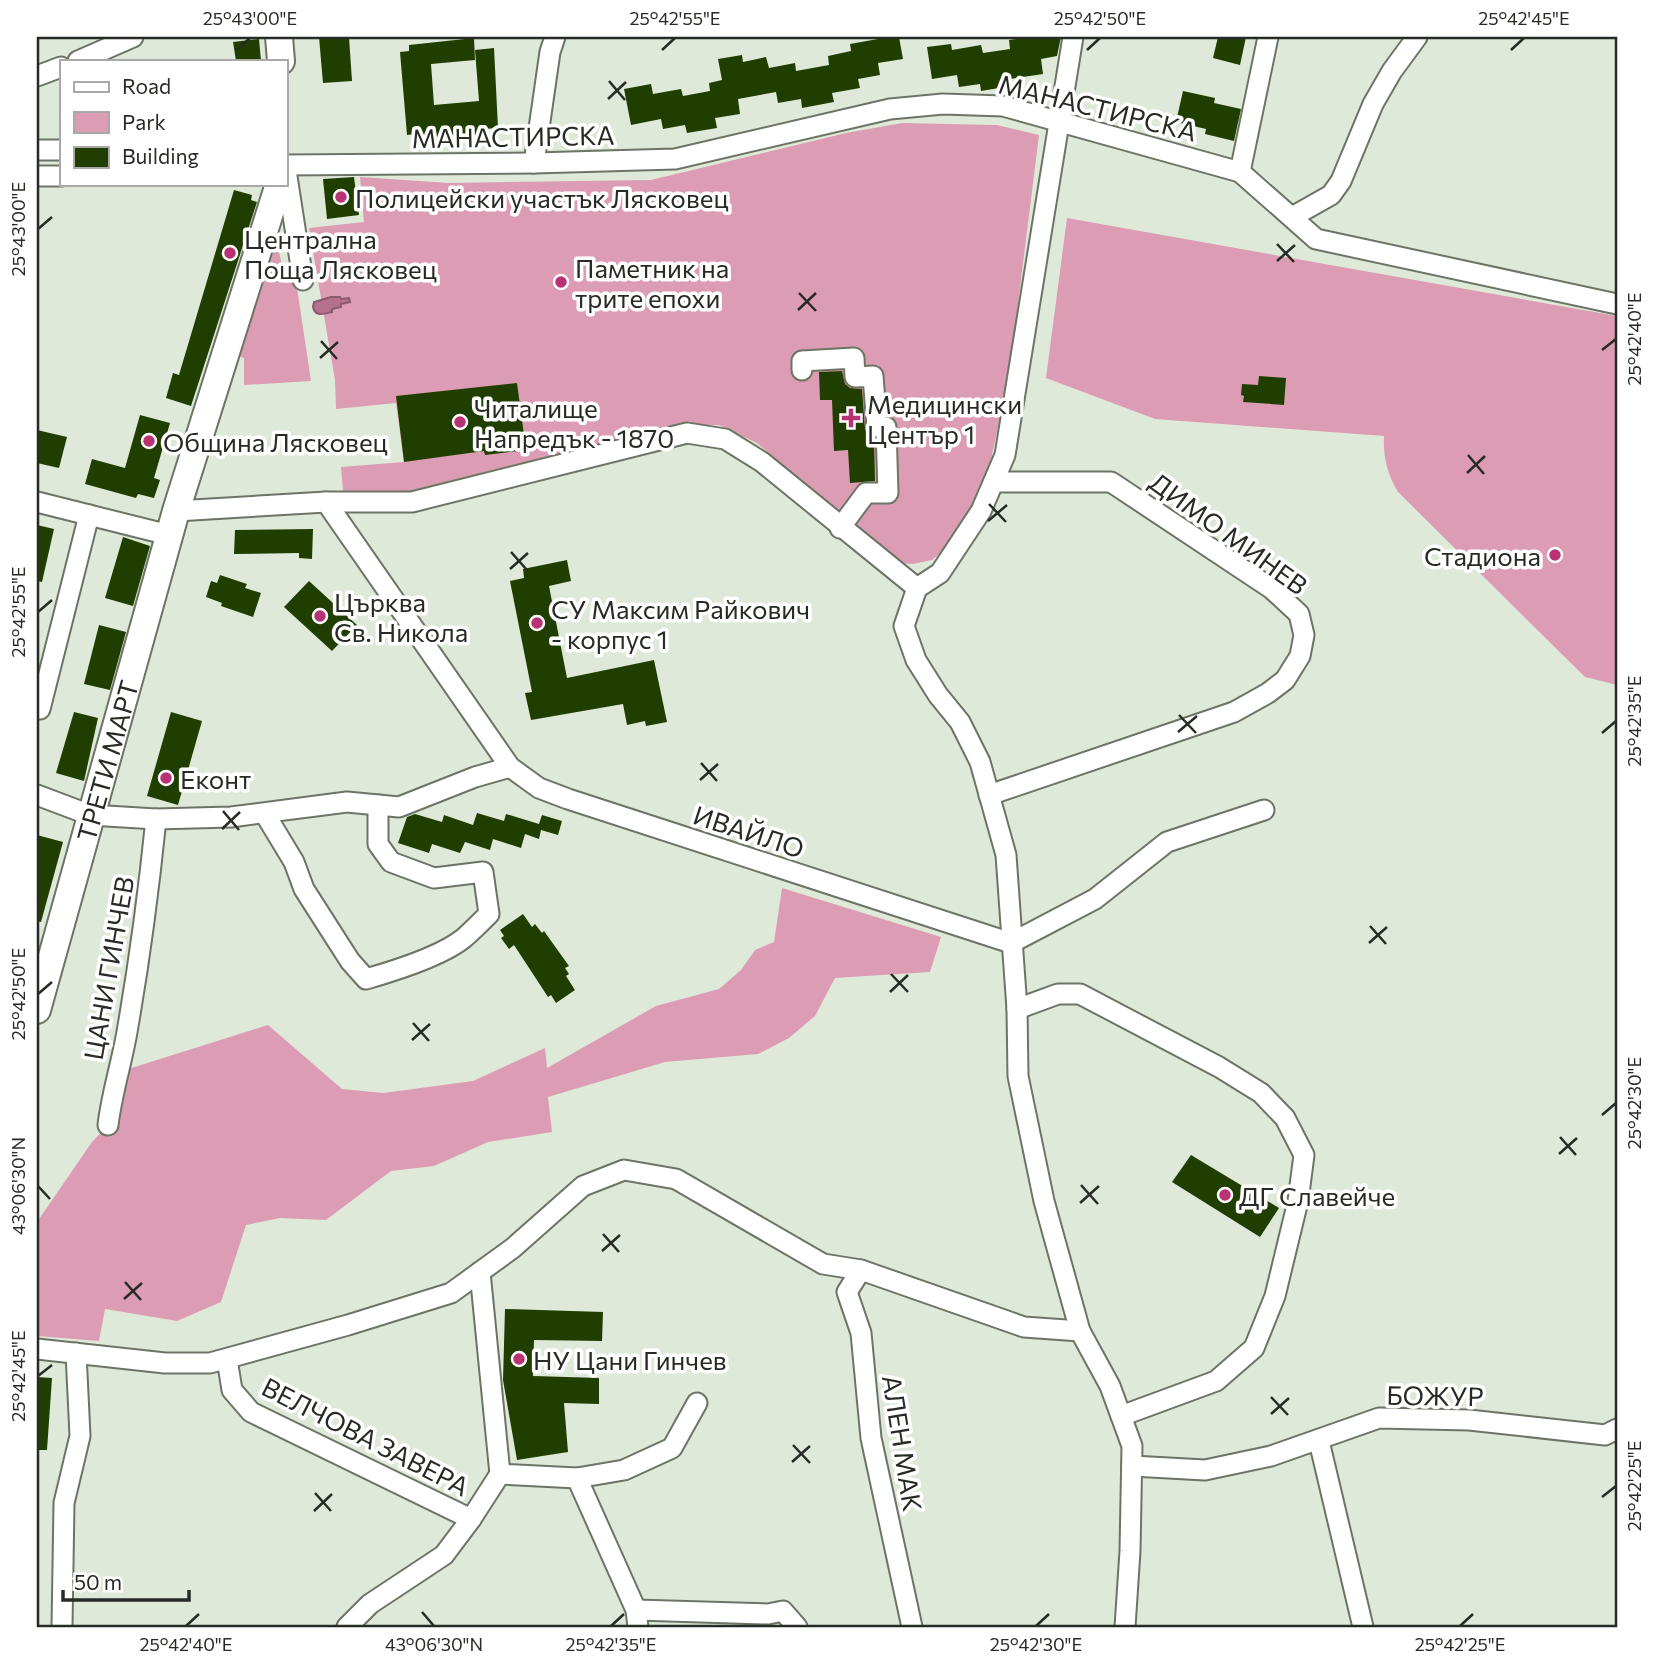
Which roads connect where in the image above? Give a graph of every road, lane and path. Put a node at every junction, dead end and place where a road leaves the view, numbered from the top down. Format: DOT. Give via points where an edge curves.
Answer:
graph roads {
  1 [pos="134,37"];
  2 [pos="279,37"];
  3 [pos="555,37"];
  4 [pos="1073,37"];
  5 [pos="1268,37"];
  6 [pos="1417,37"];
  7 [pos="80,60"];
  8 [pos="281,60"];
  9 [pos="60,67"];
  10 [pos="37,76"];
  11 [pos="1059,120"];
  12 [pos="37,150"];
  13 [pos="60,150"];
  14 [pos="534,163"];
  15 [pos="287,166"];
  16 [pos="1240,172"];
  17 [pos="60,176"];
  18 [pos="37,177"];
  19 [pos="287,179"];
  20 [pos="278,186"];
  21 [pos="1292,217"];
  22 [pos="303,280"];
  23 [pos="1617,304"];
  24 [pos="802,370"];
  25 [pos="994,482"];
  26 [pos="37,502"];
  27 [pos="326,502"];
  28 [pos="89,515"];
  29 [pos="173,523"];
  30 [pos="840,527"];
  31 [pos="917,588"];
  32 [pos="40,709"];
  33 [pos="510,767"];
  34 [pos="37,795"];
  35 [pos="989,795"];
  36 [pos="378,805"];
  37 [pos="1264,810"];
  38 [pos="265,814"];
  39 [pos="90,815"];
  40 [pos="156,819"];
  41 [pos="1010,943"];
  42 [pos="1017,1009"];
  43 [pos="37,1010"];
  44 [pos="108,1125"];
  45 [pos="861,1270"];
  46 [pos="480,1272"];
  47 [pos="1080,1331"];
  48 [pos="37,1349"];
  49 [pos="76,1353"];
  50 [pos="227,1359"];
  51 [pos="697,1403"];
  52 [pos="1121,1416"];
  53 [pos="1617,1429"];
  54 [pos="1319,1441"];
  55 [pos="1132,1466"];
  56 [pos="500,1474"];
  57 [pos="577,1478"];
  58 [pos="471,1519"];
  59 [pos="637,1619"];
  60 [pos="62,1627"];
  61 [pos="347,1627"];
  62 [pos="797,1627"];
  63 [pos="912,1627"];
  64 [pos="1125,1627"];
  65 [pos="1363,1627"];
  1 -- 7 [label="street"];
  2 -- 8 [label="street"];
  3 -- 14 [label="street"];
  4 -- 11 [label="street"];
  5 -- 16 [label="street"];
  6 -- 21 [label="street" via="1373,104 1341,181 1331,195"];
  9 -- 10 [label="street"];
  11 -- 14 [label="street, МАНАСТИРСКА" via="1003,106 943,104 890,109 675,159"];
  11 -- 16 [label="street, МАНАСТИРСКА"];
  11 -- 25 [label="street" via="1006,456"];
  12 -- 13 [label="street"];
  14 -- 15 [label="street, МАНАСТИРСКА"];
  16 -- 21 [label="street, МАНАСТИРСКА"];
  17 -- 18 [label="street"];
  19 -- 22 [label="street"];
  20 -- 29 [label="street, ТРЕТИ МАРТ"];
  21 -- 23 [label="street, МАНАСТИРСКА" via="1316,239"];
  24 -- 30 [label="street" via="802,361 854,358 855,377 873,376 877,427 886,427 888,493 866,493"];
  25 -- 31 [label="street" via="981,511 940,573"];
  25 -- 35 [label="street, ДИМО МИНЕВ" via="1111,482 1272,589 1299,614 1304,635 1300,656 1284,680 1234,712"];
  26 -- 28 [label="street"];
  27 -- 29 [label="street"];
  27 -- 30 [label="street" via="412,502 687,433 725,439"];
  27 -- 33 [label="street, ИВАЙЛО"];
  28 -- 29 [label="street"];
  28 -- 32 [label="street"];
  29 -- 39 [label="street, ТРЕТИ МАРТ"];
  30 -- 31 [label="street"];
  31 -- 35 [label="street" via="904,626 916,660 960,722 980,762"];
  33 -- 36 [label="street" via="399,807"];
  33 -- 41 [label="street, ИВАЙЛО" via="539,788 568,799"];
  34 -- 39 [label="street"];
  35 -- 41 [label="street" via="1006,855"];
  36 -- 38 [label="street" via="347,802"];
  36 -- 38 [label="street" via="378,844 391,862 434,878 483,872 489,914 463,939 366,979 304,889 294,862"];
  37 -- 41 [label="street" via="1167,842 1095,899"];
  38 -- 40 [label="street"];
  39 -- 40 [label="street"];
  39 -- 43 [label="street, ТРЕТИ МАРТ"];
  40 -- 44 [label="street, ЦАНИ ГИНЧЕВ" via="128,1030"];
  41 -- 42 [label="street"];
  42 -- 47 [label="street" via="1018,1076 1044,1201"];
  42 -- 52 [label="street" via="1058,994 1080,994 1261,1093 1285,1118 1304,1155 1276,1296 1254,1348 1216,1381"];
  45 -- 46 [label="street" via="823,1264 676,1179 624,1170 583,1186"];
  45 -- 47 [label="street" via="1024,1327"];
  45 -- 63 [label="street, АЛЕН МАК" via="847,1292 860,1333 871,1437"];
  46 -- 50 [label="street" via="451,1293"];
  46 -- 56 [label="street"];
  47 -- 52 [label="street"];
  48 -- 49 [label="street"];
  49 -- 50 [label="street" via="165,1363"];
  49 -- 60 [label="street" via="80,1436 64,1503"];
  50 -- 58 [label="street, ВЕЛЧОВА ЗАВЕРА" via="232,1390 250,1412"];
  51 -- 57 [label="street" via="672,1448 624,1470"];
  52 -- 55 [label="street" via="1132,1446"];
  53 -- 54 [label="street, БОЖУР" via="1605,1435 1469,1420 1379,1418"];
  54 -- 55 [label="street, БОЖУР" via="1271,1457 1205,1470"];
  54 -- 65 [label="street"];
  55 -- 64 [label="street"];
  56 -- 57 [label="street"];
  56 -- 58 [label="street"];
  57 -- 59 [label="street"];
  58 -- 61 [label="street, ВЕЛЧОВА ЗАВЕРА" via="444,1555 370,1604"];
  59 -- 62 [label="street" via="783,1611"];
}
